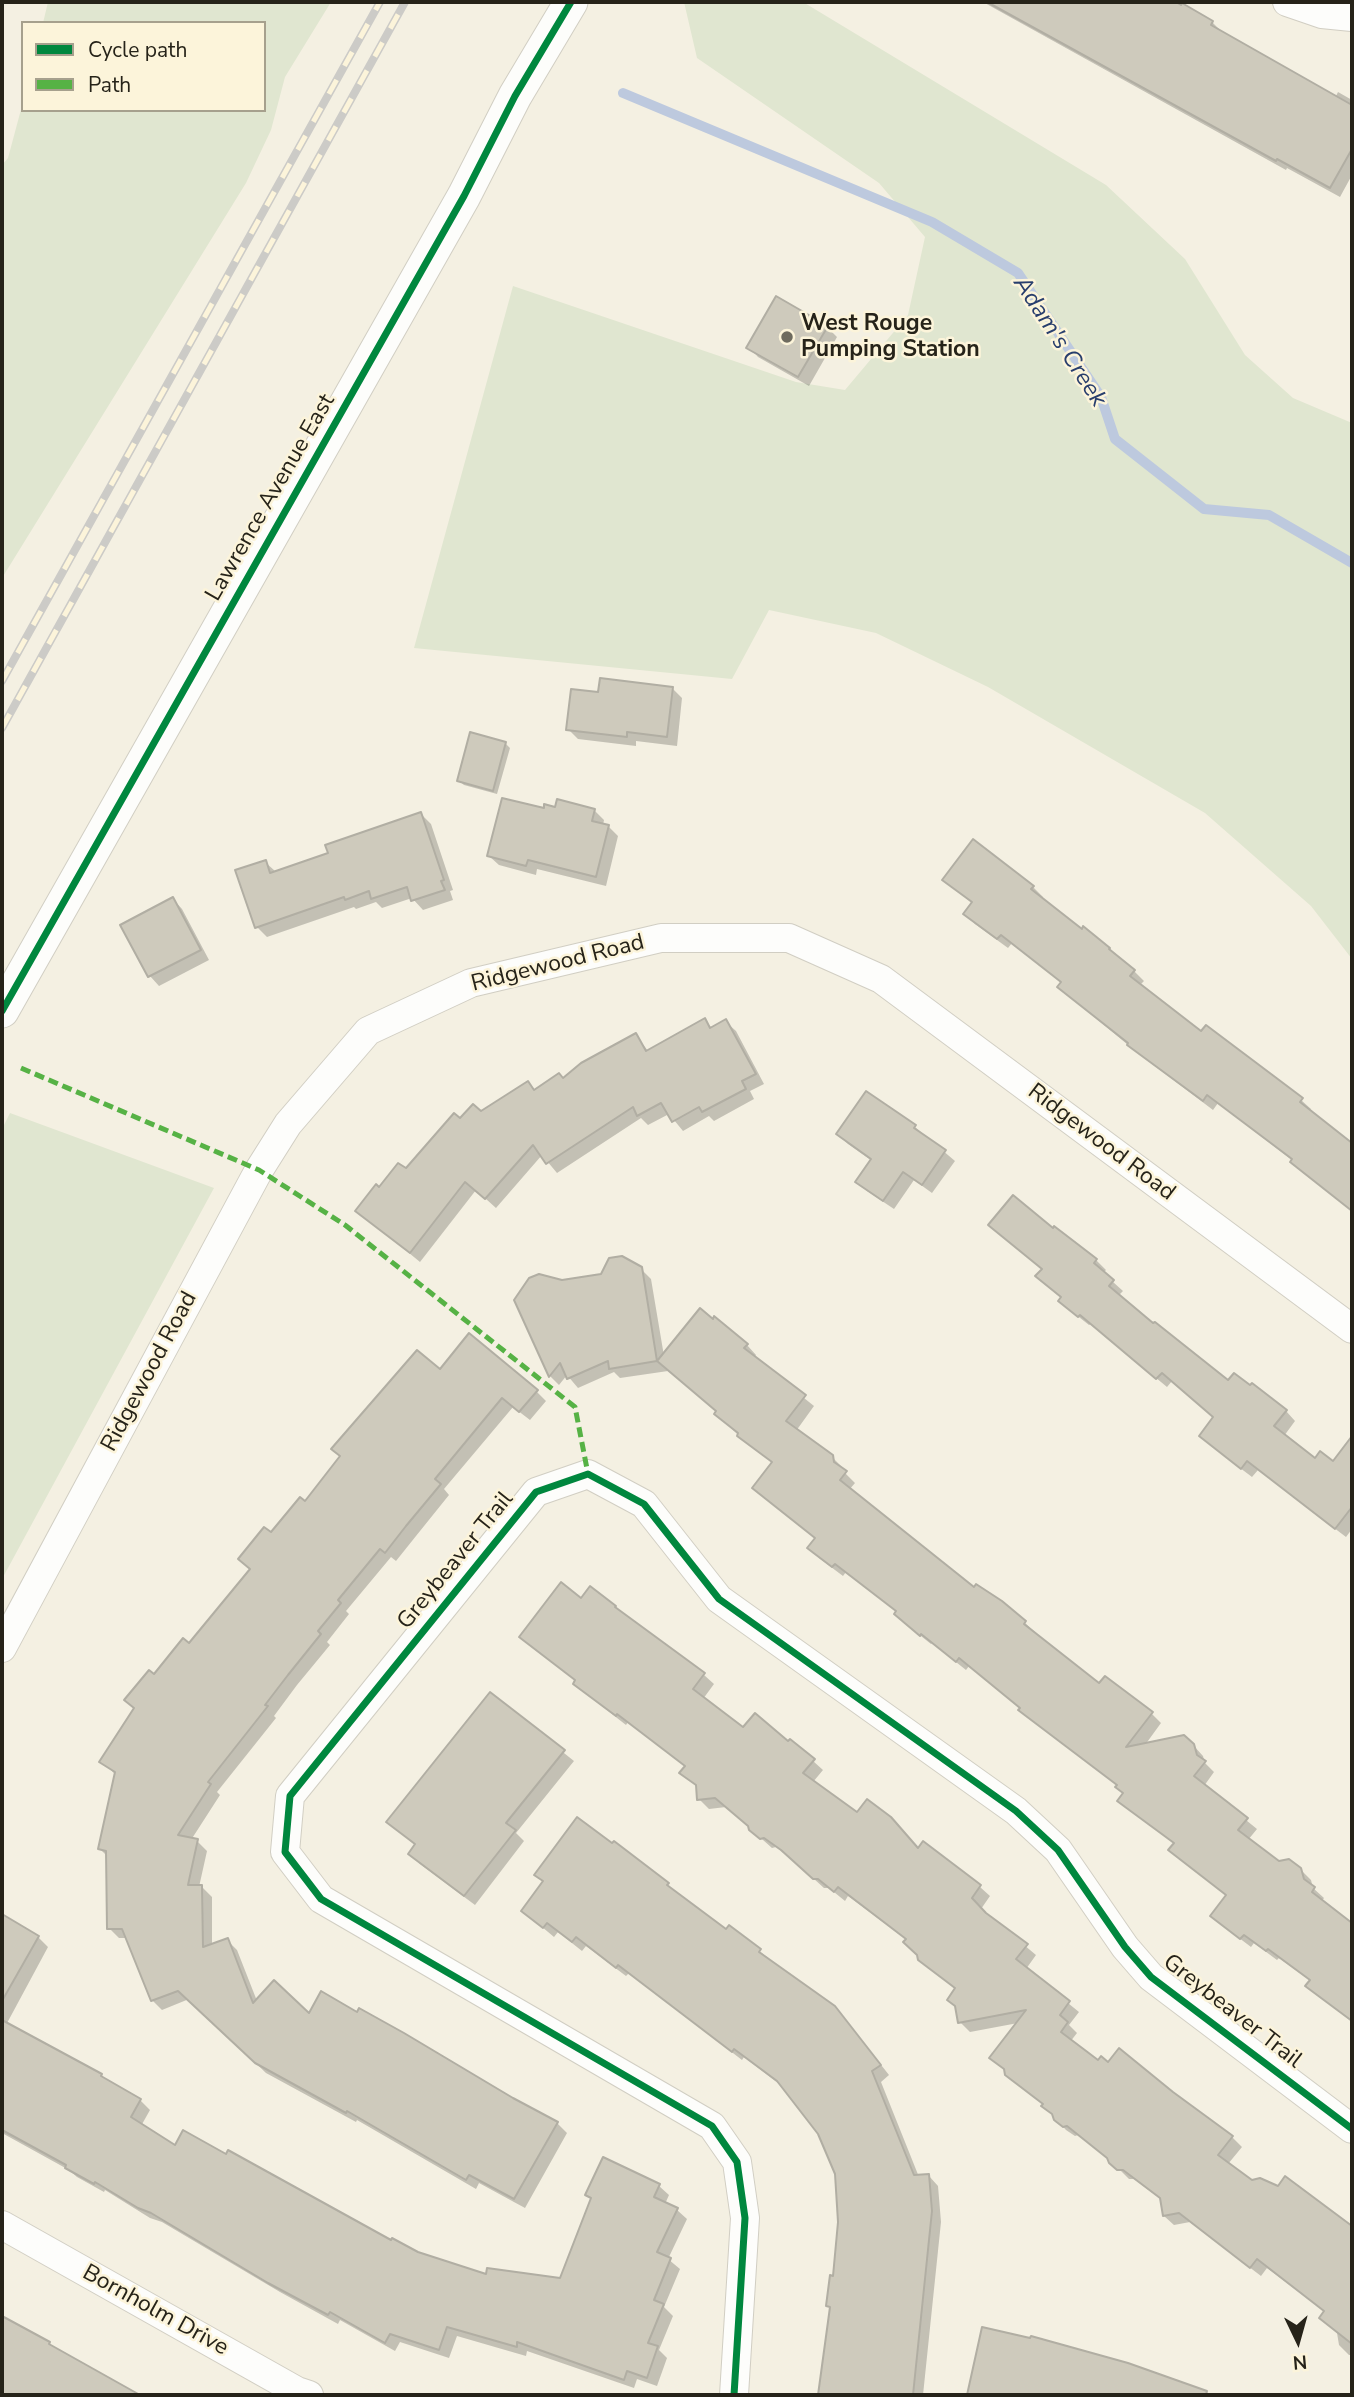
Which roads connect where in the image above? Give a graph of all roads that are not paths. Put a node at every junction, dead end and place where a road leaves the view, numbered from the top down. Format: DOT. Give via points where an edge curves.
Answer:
graph roads {
  1 [pos="571,2"];
  2 [pos="1287,2"];
  3 [pos="1352,17"];
  4 [pos="2,1011"];
  5 [pos="1352,1329"];
  6 [pos="2,1648"];
  7 [pos="1352,2129"];
  8 [pos="2,2225"];
  9 [pos="309,2395"];
  10 [pos="734,2395"];
  1 -- 4 [label="street, Lawrence Avenue East"];
  2 -- 3 [label="street" via="1322,14"];
  5 -- 6 [label="street, Ridgewood Road" via="881,979 789,938 661,938 471,983 368,1031 288,1124 259,1170"];
  7 -- 10 [label="street, Greybeaver Trail" via="1152,1977 1125,1947 1058,1850 1016,1811 719,1599 643,1504 588,1474 536,1492 290,1796 285,1852 321,1899 712,2126 737,2162 745,2218"];
  8 -- 9 [label="street, Bornholm Drive"];
}
